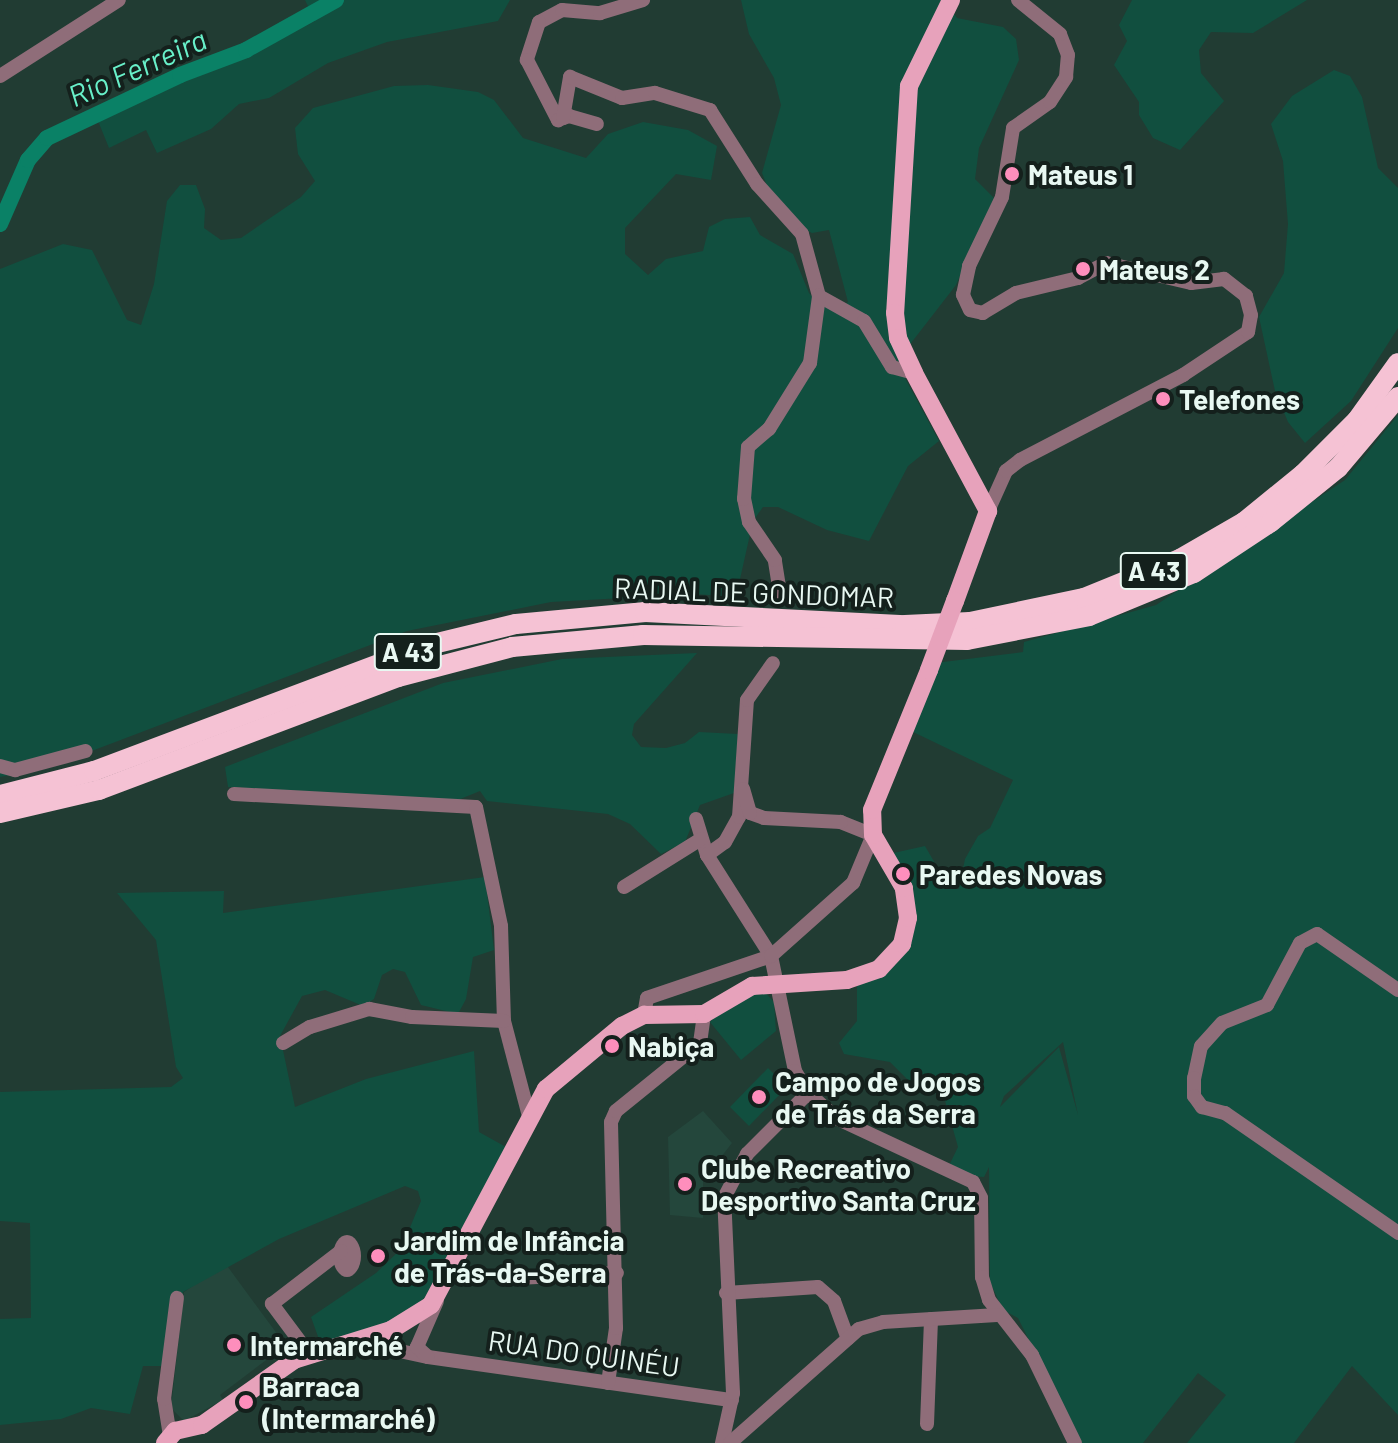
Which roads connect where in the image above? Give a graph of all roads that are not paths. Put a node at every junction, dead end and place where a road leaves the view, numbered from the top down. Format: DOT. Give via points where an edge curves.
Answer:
graph roads {
  1 [pos="119,0"];
  2 [pos="643,0"];
  3 [pos="951,0"];
  4 [pos="1018,0"];
  5 [pos="563,5"];
  6 [pos="0,76"];
  7 [pos="563,118"];
  8 [pos="597,124"];
  9 [pos="819,296"];
  10 [pos="1398,363"];
  11 [pos="914,373"];
  12 [pos="1398,397"];
  13 [pos="988,511"];
  14 [pos="780,593"];
  15 [pos="773,663"];
  16 [pos="86,751"];
  17 [pos="0,766"];
  18 [pos="743,789"];
  19 [pos="234,794"];
  20 [pos="0,795"];
  21 [pos="0,813"];
  22 [pos="696,819"];
  23 [pos="873,835"];
  24 [pos="701,839"];
  25 [pos="707,855"];
  26 [pos="624,887"];
  27 [pos="771,956"];
  28 [pos="778,984"];
  29 [pos="1398,990"];
  30 [pos="704,1014"];
  31 [pos="644,1015"];
  32 [pos="504,1021"];
  33 [pos="283,1043"];
  34 [pos="808,1093"];
  35 [pos="529,1116"];
  36 [pos="1398,1233"];
  37 [pos="341,1251"];
  38 [pos="617,1273"];
  39 [pos="517,1278"];
  40 [pos="726,1293"];
  41 [pos="177,1298"];
  42 [pos="997,1315"];
  43 [pos="931,1319"];
  44 [pos="420,1324"];
  45 [pos="848,1339"];
  46 [pos="351,1342"];
  47 [pos="310,1355"];
  48 [pos="428,1357"];
  49 [pos="608,1383"];
  50 [pos="732,1404"];
  51 [pos="758,1421"];
  52 [pos="927,1424"];
  53 [pos="181,1436"];
  54 [pos="722,1443"];
  55 [pos="730,1443"];
  56 [pos="1075,1443"];
  1 -- 6 [label="street"];
  2 -- 5 [label="street" via="600,13"];
  3 -- 11 [label="main road" via="918,63 904,123 895,313 898,338"];
  4 -- 13 [label="street" via="1060,34 1068,55 1066,77 1050,102 1013,128 1002,197 969,266 963,295 970,310 983,313 1016,293 1078,278 1106,263 1191,283 1224,279 1246,296 1251,315 1248,332 1183,375 1123,411 1020,460 1006,471"];
  5 -- 7 [label="street" via="539,22 527,60 548,107 558,120"];
  7 -- 8 [label="street"];
  7 -- 9 [label="street" via="570,77 622,98 655,93 710,110 764,194 802,234"];
  9 -- 11 [label="street" via="864,321 892,367"];
  9 -- 14 [label="street" via="810,363 769,429 748,447 744,499 749,522 775,560"];
  10 -- 20 [label="highway, RADIAL DE GONDOMAR / A 43" via="1357,420 1244,522 1180,559 1084,598 970,622 905,625 645,612 516,624 415,649 94,771"];
  11 -- 13 [label="main road"];
  12 -- 21 [label="highway, RADIAL DE GONDOMAR / A 43" via="1338,468 1271,522 1194,573 1089,616 1035,630 952,641 643,635 512,647 398,677 99,790"];
  13 -- 23 [label="main road, bridge" via="872,810"];
  15 -- 18 [label="street" via="747,700"];
  16 -- 17 [label="street" via="15,770"];
  18 -- 23 [label="street" via="750,813 764,818 841,822"];
  18 -- 25 [label="street" via="739,817 725,842"];
  19 -- 32 [label="street" via="476,807 501,926"];
  22 -- 24 [label="street"];
  23 -- 27 [label="street" via="853,883"];
  23 -- 28 [label="main road" via="904,888 908,918 902,944 879,969 847,980"];
  24 -- 25 [label="street"];
  24 -- 26 [label="street"];
  25 -- 27 [label="street"];
  27 -- 28 [label="street"];
  27 -- 31 [label="street" via="647,998"];
  28 -- 30 [label="main road" via="752,986"];
  28 -- 34 [label="street" via="795,1071"];
  29 -- 36 [label="street" via="1317,934 1300,943 1267,1005 1222,1023 1201,1046 1194,1078 1194,1096 1202,1107 1225,1113"];
  30 -- 31 [label="main road"];
  30 -- 38 [label="street" via="700,1043 616,1111 611,1122"];
  31 -- 35 [label="main road" via="622,1026 546,1089"];
  32 -- 33 [label="street" via="412,1017 369,1009 310,1027"];
  32 -- 35 [label="street"];
  34 -- 40 [label="street" via="747,1154 729,1182 721,1220"];
  34 -- 42 [label="street" via="838,1119 973,1182 981,1198 982,1277"];
  35 -- 44 [label="main road"];
  37 -- 47 [label="street" via="272,1304"];
  38 -- 39 [label="street"];
  38 -- 49 [label="street"];
  40 -- 45 [label="street" via="818,1287 834,1301"];
  40 -- 50 [label="street"];
  41 -- 53 [label="street" via="164,1399"];
  42 -- 43 [label="street"];
  42 -- 56 [label="street" via="1032,1355"];
  43 -- 45 [label="street" via="883,1322"];
  43 -- 52 [label="street"];
  44 -- 46 [label="main road"];
  44 -- 48 [label="street" via="418,1352"];
  45 -- 51 [label="street"];
  46 -- 47 [label="main road"];
  46 -- 48 [label="street, RUA DO QUINÉU"];
  47 -- 53 [label="main road" via="282,1367"];
  48 -- 49 [label="street, RUA DO QUINÉU"];
  49 -- 50 [label="street, RUA DO QUINÉU"];
  50 -- 51 [label="street, RUA DO QUINÉU"];
  50 -- 54 [label="street"];
  51 -- 55 [label="street"];
}
